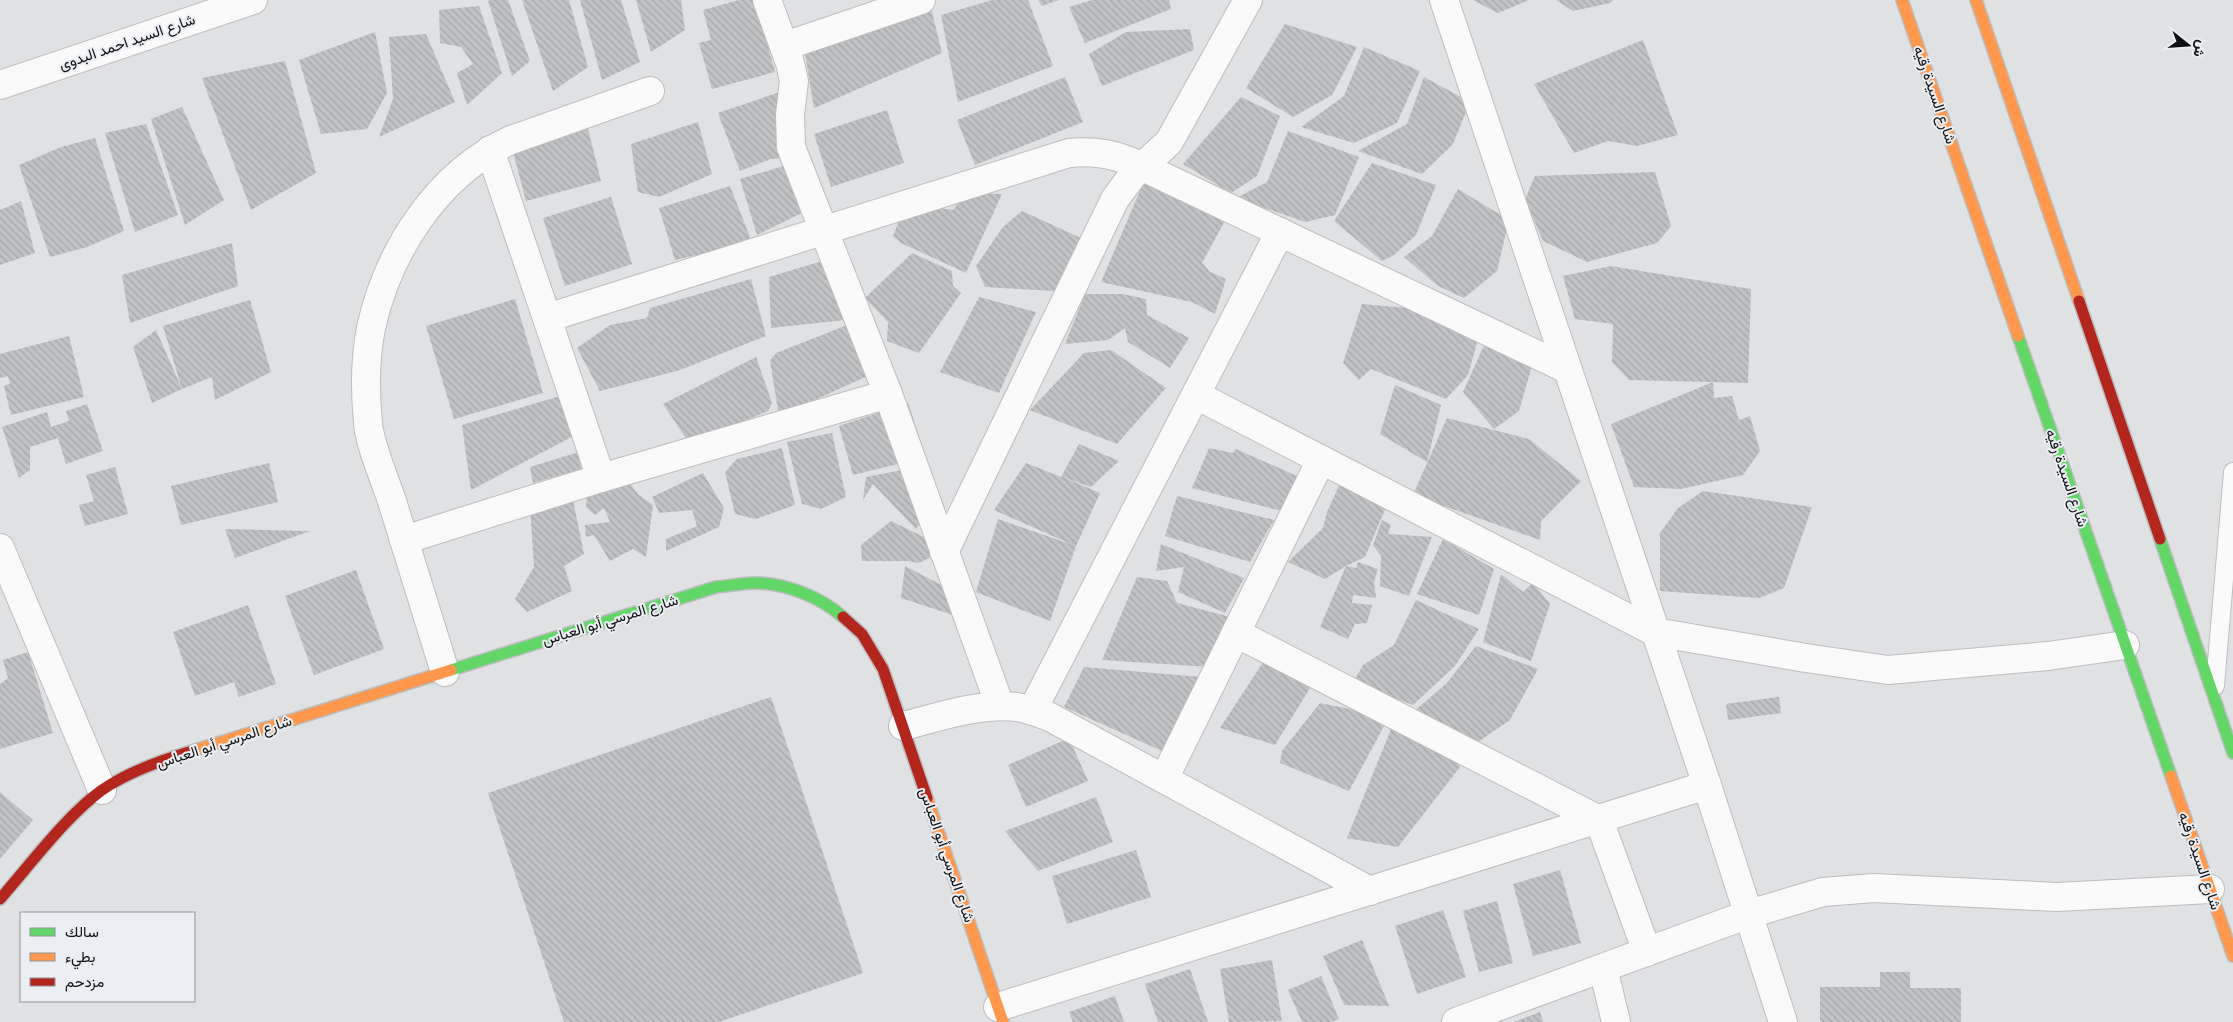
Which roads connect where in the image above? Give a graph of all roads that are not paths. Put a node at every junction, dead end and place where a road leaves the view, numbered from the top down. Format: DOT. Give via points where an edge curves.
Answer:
graph roads {
  1 [pos="253,0"];
  2 [pos="767,0"];
  3 [pos="921,0"];
  4 [pos="1248,0"];
  5 [pos="1444,0"];
  6 [pos="1902,0"];
  7 [pos="1976,0"];
  8 [pos="785,46"];
  9 [pos="0,85"];
  10 [pos="650,91"];
  11 [pos="490,150"];
  12 [pos="1142,166"];
  13 [pos="824,231"];
  14 [pos="1280,232"];
  15 [pos="547,318"];
  16 [pos="1568,369"];
  17 [pos="888,394"];
  18 [pos="1196,395"];
  19 [pos="1321,460"];
  20 [pos="2233,472"];
  21 [pos="601,478"];
  22 [pos="404,540"];
  23 [pos="0,548"];
  24 [pos="944,552"];
  25 [pos="1655,632"];
  26 [pos="1236,633"];
  27 [pos="2125,645"];
  28 [pos="445,672"];
  29 [pos="2214,696"];
  30 [pos="1000,706"];
  31 [pos="1032,711"];
  32 [pos="903,726"];
  33 [pos="2233,753"];
  34 [pos="1164,779"];
  35 [pos="1707,786"];
  36 [pos="102,790"];
  37 [pos="1598,820"];
  38 [pos="2210,889"];
  39 [pos="1370,891"];
  40 [pos="0,899"];
  41 [pos="1749,914"];
  42 [pos="1647,952"];
  43 [pos="2233,956"];
  44 [pos="1603,968"];
  45 [pos="1001,1015"];
  46 [pos="1456,1022"];
  47 [pos="1616,1022"];
  48 [pos="1783,1022"];
  1 -- 9 [label="street, شارع السيد احمد البدوى"];
  2 -- 8 [label="street"];
  3 -- 8 [label="street"];
  4 -- 12 [label="street" via="1168,142"];
  5 -- 16 [label="street"];
  6 -- 27 [label="street, شارع السيدة رقيه"];
  7 -- 29 [label="street"];
  8 -- 13 [label="street" via="794,81 791,147"];
  10 -- 11 [label="street"];
  11 -- 15 [label="street"];
  11 -- 22 [label="street" via="467,167 433,201 405,240 385,283 371,329 366,376 368,425"];
  12 -- 13 [label="street" via="1105,152 1069,153"];
  12 -- 14 [label="street"];
  12 -- 24 [label="street" via="1115,199"];
  13 -- 15 [label="street"];
  13 -- 17 [label="street"];
  14 -- 16 [label="street"];
  14 -- 18 [label="street"];
  15 -- 21 [label="street"];
  16 -- 25 [label="street"];
  17 -- 21 [label="street"];
  17 -- 24 [label="street"];
  18 -- 19 [label="street"];
  18 -- 31 [label="street"];
  19 -- 25 [label="street"];
  19 -- 26 [label="street"];
  20 -- 29 [label="lane"];
  21 -- 22 [label="street"];
  22 -- 28 [label="street"];
  23 -- 36 [label="street"];
  24 -- 30 [label="street"];
  25 -- 27 [label="street" via="1888,670 2048,656"];
  25 -- 35 [label="street"];
  26 -- 34 [label="street"];
  26 -- 37 [label="street"];
  27 -- 38 [label="street, شارع السيدة رقيه"];
  28 -- 32 [label="street, شارع المرسي أبو العباس" via="716,587 756,583 796,590 832,607 862,634 883,668"];
  28 -- 36 [label="street, شارع المرسي أبو العباس" via="166,759 133,772"];
  29 -- 33 [label="street"];
  30 -- 31 [label="street"];
  30 -- 32 [label="street"];
  31 -- 34 [label="street" via="1050,717"];
  32 -- 45 [label="street, شارع المرسي أبو العباس"];
  34 -- 39 [label="street"];
  35 -- 37 [label="street"];
  35 -- 41 [label="street"];
  36 -- 40 [label="street, شارع المرسي أبو العباس" via="79,809"];
  37 -- 39 [label="street"];
  37 -- 42 [label="street"];
  38 -- 41 [label="street" via="2057,897 1874,888 1823,892"];
  38 -- 43 [label="street, شارع السيدة رقيه"];
  39 -- 45 [label="street"];
  41 -- 42 [label="street"];
  41 -- 48 [label="street"];
  42 -- 44 [label="street"];
  44 -- 46 [label="street"];
  44 -- 47 [label="street"];
}
